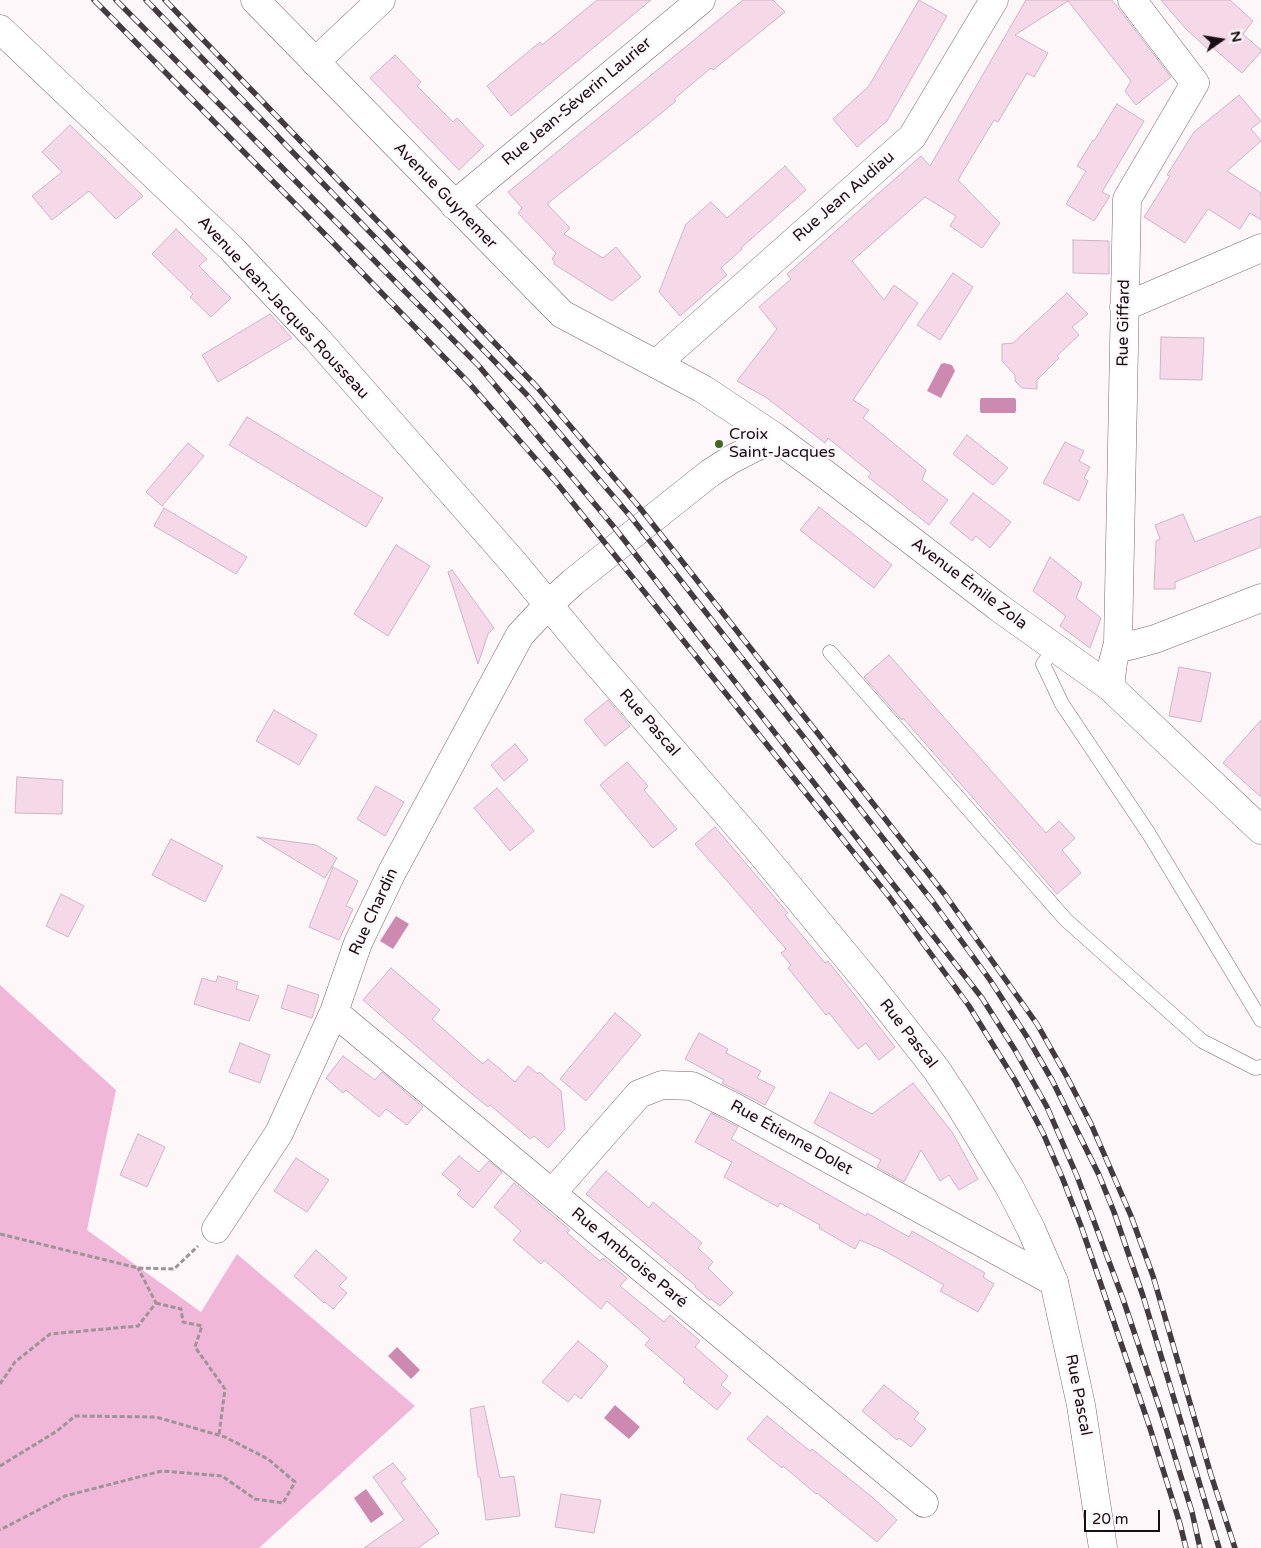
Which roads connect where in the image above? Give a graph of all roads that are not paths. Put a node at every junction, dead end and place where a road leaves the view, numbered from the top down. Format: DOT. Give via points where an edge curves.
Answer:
graph roads {
  1 [pos="255,0"];
  2 [pos="381,0"];
  3 [pos="701,0"];
  4 [pos="994,0"];
  5 [pos="1132,0"];
  6 [pos="0,29"];
  7 [pos="315,62"];
  8 [pos="454,205"];
  9 [pos="1261,248"];
  10 [pos="1124,307"];
  11 [pos="657,363"];
  12 [pos="775,437"];
  13 [pos="1261,598"];
  14 [pos="548,605"];
  15 [pos="1118,643"];
  16 [pos="1055,648"];
  17 [pos="830,652"];
  18 [pos="1110,687"];
  19 [pos="1261,830"];
  20 [pos="334,1012"];
  21 [pos="1261,1020"];
  22 [pos="1261,1067"];
  23 [pos="552,1193"];
  24 [pos="216,1229"];
  25 [pos="1054,1282"];
  26 [pos="924,1504"];
  27 [pos="1103,1548"];
  1 -- 7 [label="street, Avenue Guynemer"];
  2 -- 7 [label="street"];
  3 -- 8 [label="street, Rue Jean-Séverin Laurier"];
  4 -- 11 [label="street, Rue Jean Audiau" via="912,137"];
  5 -- 10 [label="street, Rue Giffard" via="1196,83 1126,199"];
  6 -- 14 [label="street, Avenue Jean-Jacques Rousseau" via="231,248 317,339"];
  7 -- 8 [label="street, Avenue Guynemer"];
  8 -- 11 [label="street, Avenue Guynemer" via="562,314"];
  9 -- 10 [label="street"];
  10 -- 15 [label="street, Rue Giffard"];
  11 -- 12 [label="street, Avenue Émile Zola"];
  12 -- 14 [label="street, Rue Chardin" via="702,479"];
  12 -- 16 [label="street, Avenue Émile Zola"];
  13 -- 15 [label="street" via="1155,639 1129,646"];
  14 -- 20 [label="street, Rue Chardin" via="520,636 392,872 358,943"];
  14 -- 25 [label="street, Rue Pascal" via="762,854 936,1068 1010,1188"];
  15 -- 18 [label="street, Rue Giffard"];
  16 -- 18 [label="street, Avenue Émile Zola"];
  16 -- 21 [label="lane" via="1043,664 1062,704 1149,834"];
  17 -- 22 [label="lane" via="1066,920 1202,1041 1255,1068"];
  18 -- 19 [label="street, Avenue Émile Zola"];
  20 -- 23 [label="street, Rue Ambroise Paré"];
  20 -- 24 [label="street, Rue Chardin" via="279,1133"];
  23 -- 25 [label="street, Rue Étienne Dolet" via="639,1094 662,1085 692,1086"];
  23 -- 26 [label="street, Rue Ambroise Paré"];
  25 -- 27 [label="street, Rue Pascal" via="1081,1405"];
}
